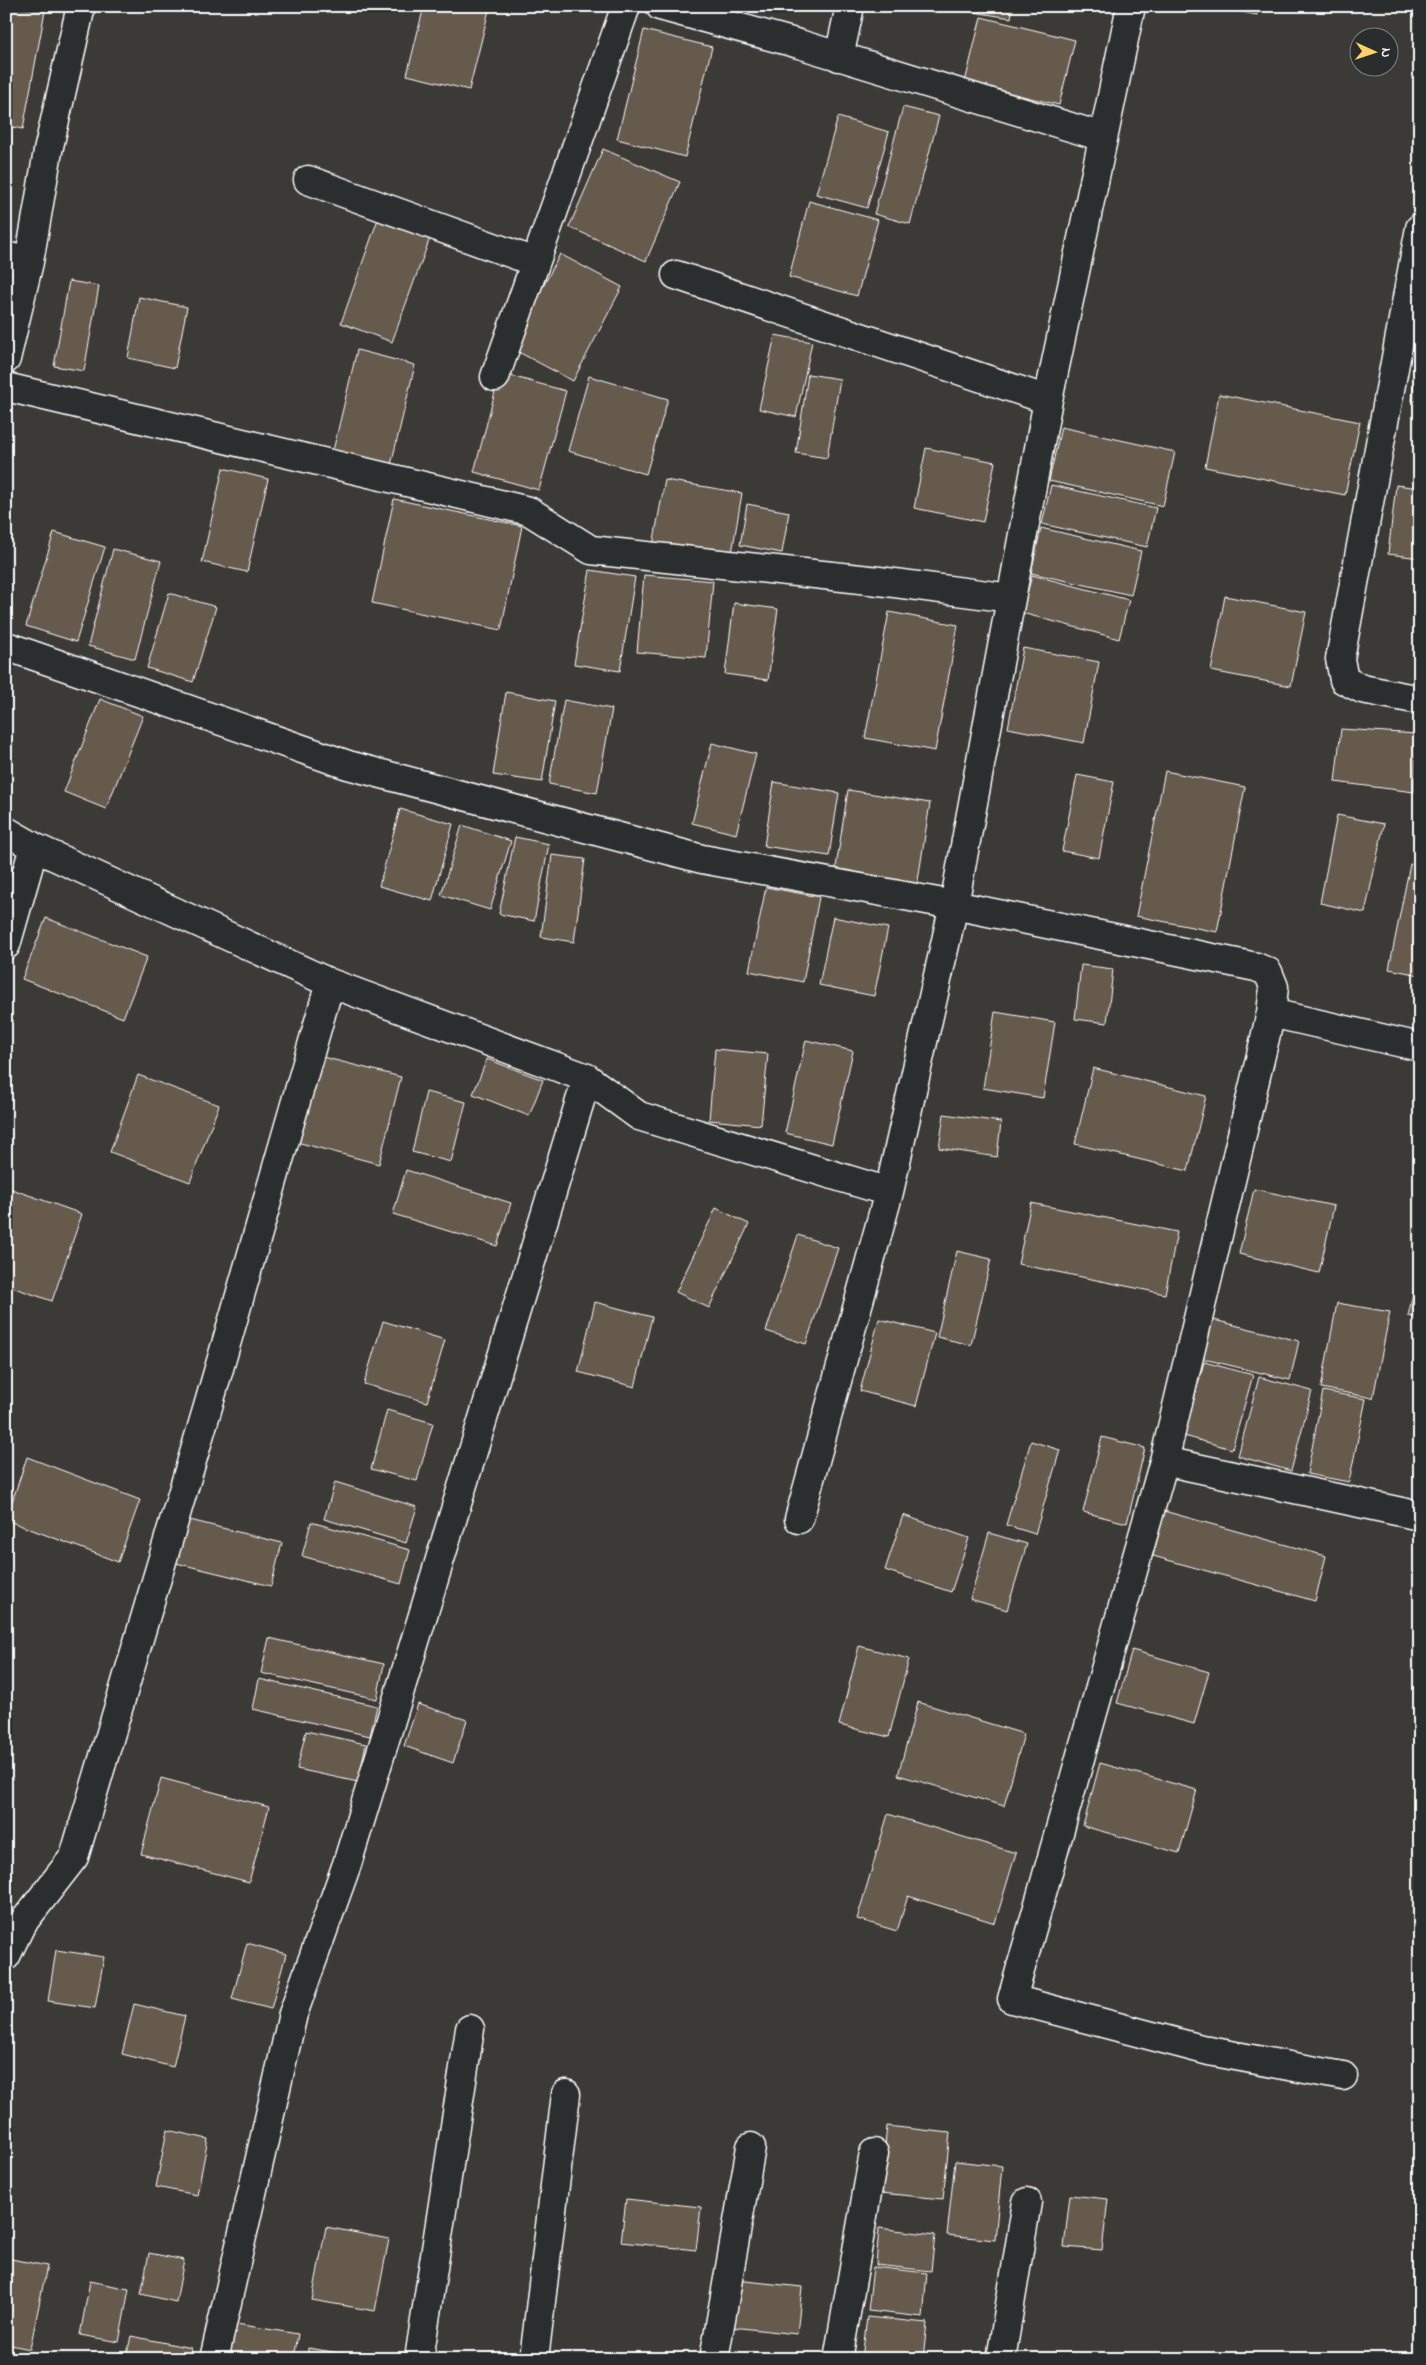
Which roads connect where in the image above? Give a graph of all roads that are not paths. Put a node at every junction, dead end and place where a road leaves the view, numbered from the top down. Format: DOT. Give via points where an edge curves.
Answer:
graph roads {
  1 [pos="80,6"];
  2 [pos="626,6"];
  3 [pos="660,6"];
  4 [pos="850,6"];
  5 [pos="1131,6"];
  6 [pos="839,57"];
  7 [pos="1104,137"];
  8 [pos="308,180"];
  9 [pos="1420,228"];
  10 [pos="18,259"];
  11 [pos="535,262"];
  12 [pos="676,275"];
  13 [pos="6,359"];
  14 [pos="495,377"];
  15 [pos="6,387"];
  16 [pos="1048,400"];
  17 [pos="1011,598"];
  18 [pos="6,646"];
  19 [pos="1420,700"];
  20 [pos="6,831"];
  21 [pos="34,848"];
  22 [pos="954,905"];
  23 [pos="6,945"];
  24 [pos="330,983"];
  25 [pos="1271,1013"];
  26 [pos="1420,1047"];
  27 [pos="587,1078"];
  28 [pos="889,1192"];
  29 [pos="1164,1461"];
  30 [pos="1420,1516"];
  31 [pos="799,1519"];
  32 [pos="6,1956"];
  33 [pos="470,2029"];
  34 [pos="1343,2076"];
  35 [pos="566,2094"];
  36 [pos="751,2147"];
  37 [pos="874,2153"];
  38 [pos="1027,2202"];
  39 [pos="214,2359"];
  40 [pos="419,2359"];
  41 [pos="534,2359"];
  42 [pos="714,2359"];
  43 [pos="838,2359"];
  44 [pos="1001,2359"];
  1 -- 10 [label="street" via="48,150"];
  2 -- 11 [label="street"];
  3 -- 6 [label="street"];
  4 -- 6 [label="street"];
  5 -- 7 [label="street"];
  6 -- 7 [label="street"];
  7 -- 16 [label="street"];
  8 -- 11 [label="street"];
  9 -- 19 [label="street" via="1340,660 1344,680 1362,689"];
  10 -- 13 [label="street"];
  11 -- 14 [label="street"];
  12 -- 16 [label="street"];
  15 -- 17 [label="street" via="529,511 591,550"];
  16 -- 17 [label="street"];
  17 -- 22 [label="street"];
  18 -- 22 [label="street" via="348,765 702,859"];
  20 -- 21 [label="street"];
  21 -- 23 [label="street"];
  21 -- 24 [label="street"];
  22 -- 25 [label="street" via="1256,967 1268,972 1274,987"];
  22 -- 28 [label="street"];
  24 -- 27 [label="street"];
  24 -- 32 [label="street" via="74,1857 21,1926"];
  25 -- 26 [label="street"];
  25 -- 29 [label="street"];
  27 -- 28 [label="street" via="639,1116"];
  27 -- 39 [label="street" via="347,1864 293,2014"];
  28 -- 31 [label="street"];
  29 -- 30 [label="street"];
  29 -- 34 [label="street" via="1012,1999 1209,2052"];
  33 -- 40 [label="street"];
  35 -- 41 [label="street"];
  36 -- 42 [label="street"];
  37 -- 43 [label="street"];
  38 -- 44 [label="street"];
}
